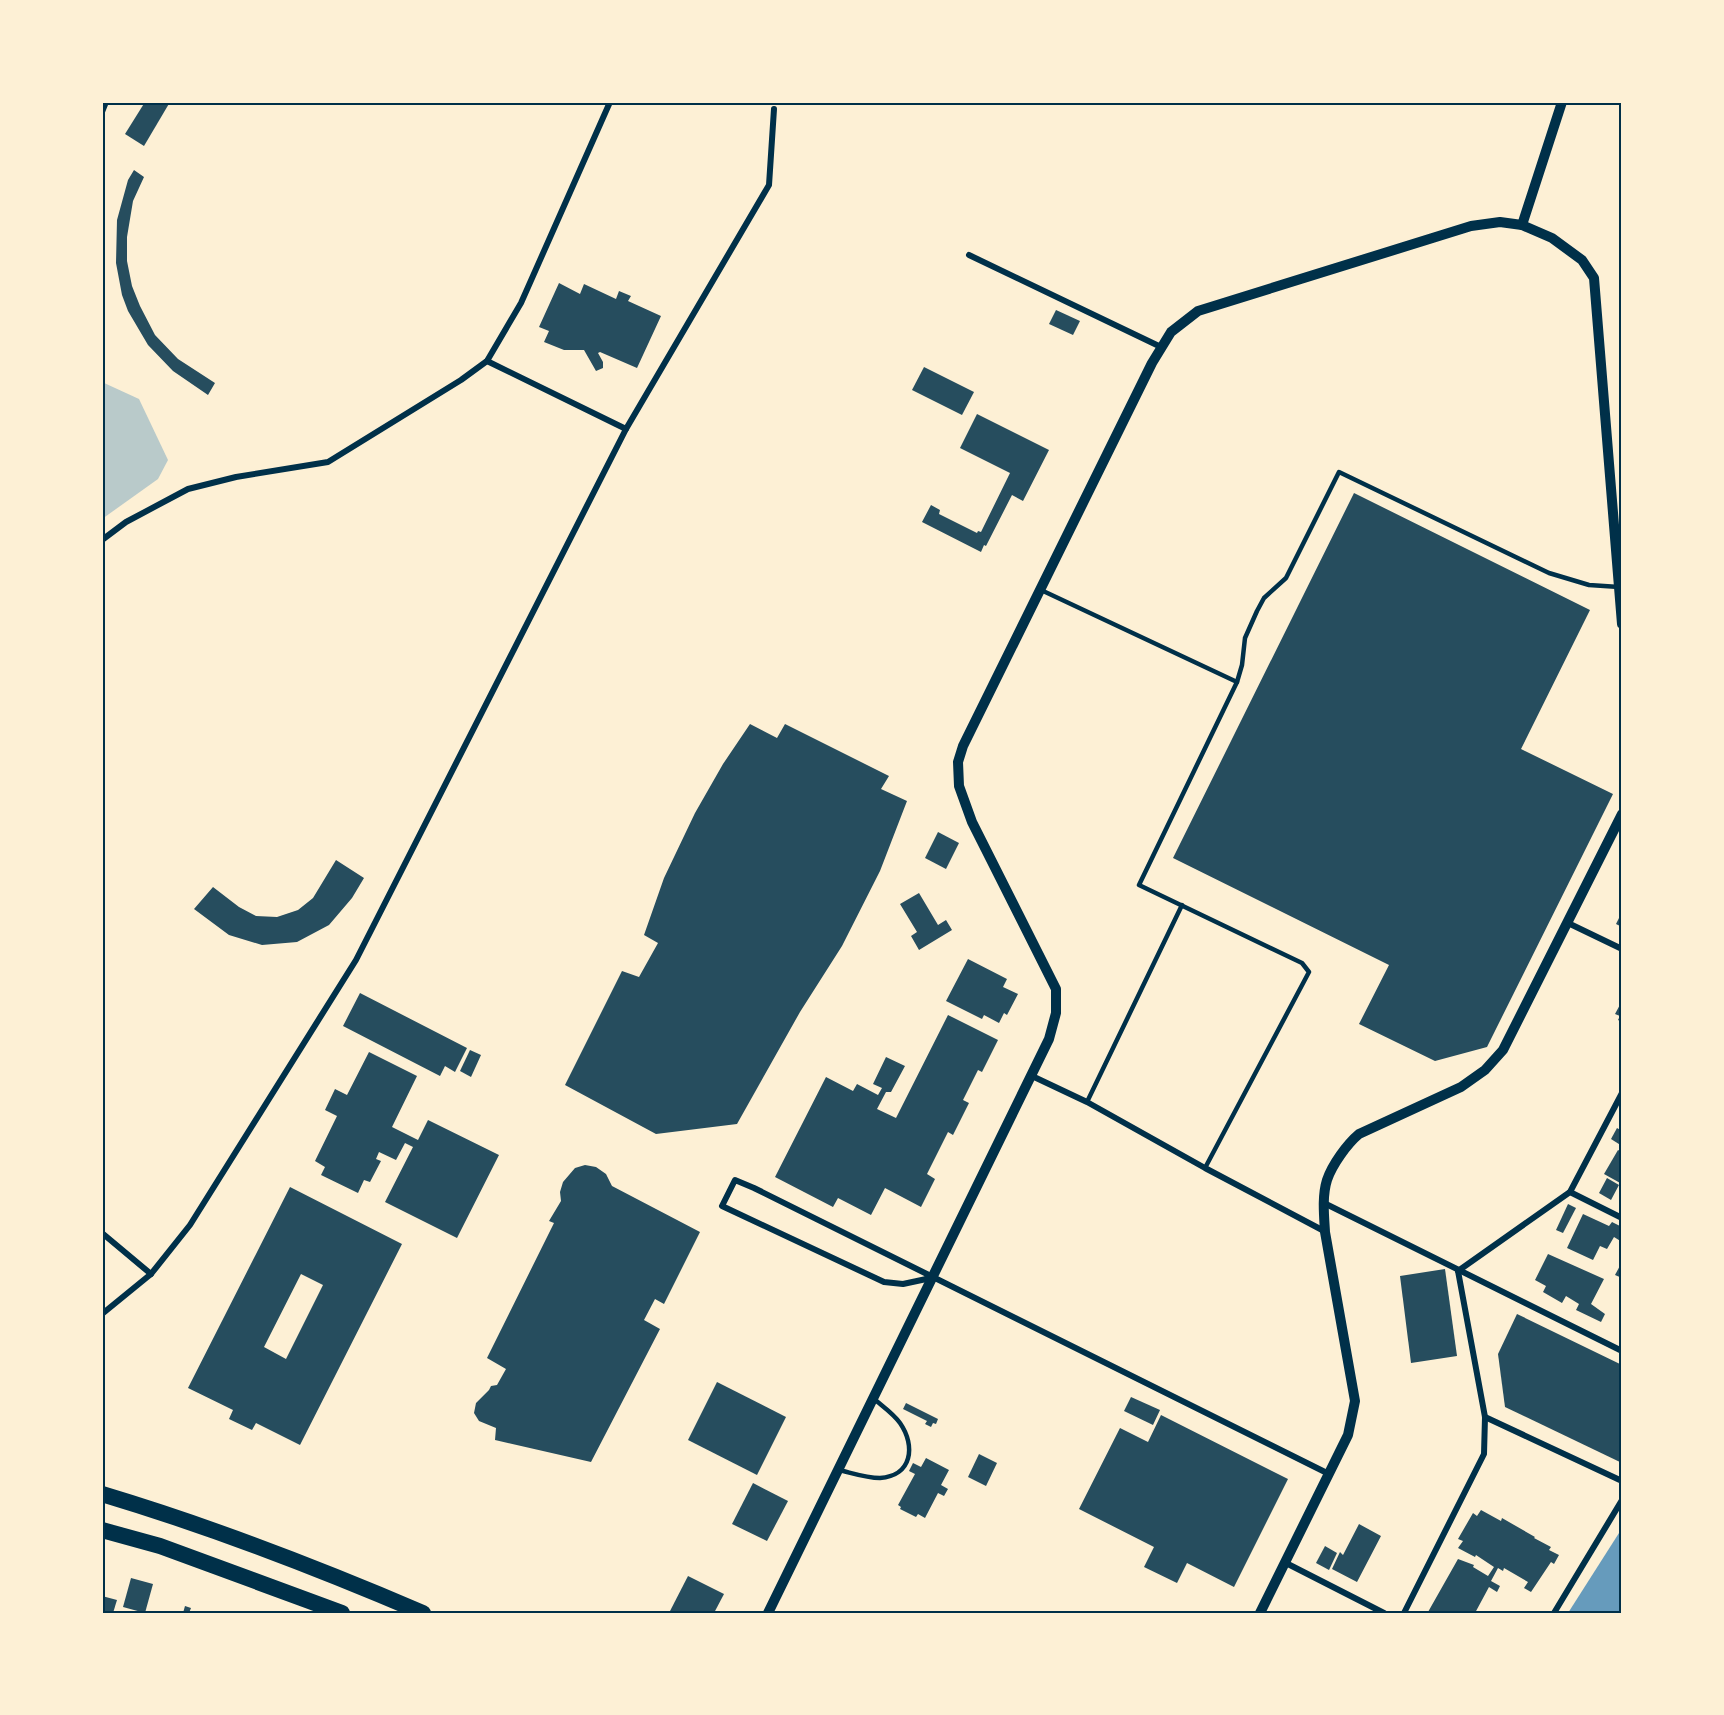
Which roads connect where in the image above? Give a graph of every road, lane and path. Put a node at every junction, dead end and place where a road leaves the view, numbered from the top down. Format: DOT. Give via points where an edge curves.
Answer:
graph roads {
  1 [pos="106,102"];
  2 [pos="610,102"];
  3 [pos="1562,102"];
  4 [pos="774,109"];
  5 [pos="102,112"];
  6 [pos="1522,225"];
  7 [pos="969,255"];
  8 [pos="1161,348"];
  9 [pos="486,361"];
  10 [pos="626,429"];
  11 [pos="102,540"];
  12 [pos="1619,587"];
  13 [pos="1041,590"];
  14 [pos="1622,622"];
  15 [pos="1237,682"];
  16 [pos="1622,814"];
  17 [pos="1182,906"];
  18 [pos="1568,923"];
  19 [pos="1622,949"];
  20 [pos="1032,1076"];
  21 [pos="1622,1094"];
  22 [pos="1088,1102"];
  23 [pos="1205,1168"];
  24 [pos="1570,1192"];
  25 [pos="1324,1203"];
  26 [pos="1622,1218"];
  27 [pos="1325,1232"];
  28 [pos="102,1233"];
  29 [pos="1458,1271"];
  30 [pos="151,1274"];
  31 [pos="932,1278"];
  32 [pos="102,1314"];
  33 [pos="1622,1351"];
  34 [pos="873,1398"];
  35 [pos="1485,1417"];
  36 [pos="838,1470"];
  37 [pos="1329,1474"];
  38 [pos="1622,1481"];
  39 [pos="102,1494"];
  40 [pos="1622,1500"];
  41 [pos="102,1530"];
  42 [pos="1284,1562"];
  43 [pos="342,1613"];
  44 [pos="423,1613"];
  45 [pos="768,1613"];
  46 [pos="1260,1613"];
  47 [pos="1384,1613"];
  48 [pos="1404,1613"];
  49 [pos="1554,1613"];
  1 -- 5 [label="street"];
  2 -- 9 [label="street" via="521,303"];
  3 -- 6 [label="street"];
  4 -- 10 [label="street" via="769,185"];
  6 -- 8 [label="street" via="1500,222 1471,226 1198,311 1171,332"];
  6 -- 12 [label="street" via="1552,238 1582,260 1594,278"];
  7 -- 8 [label="street"];
  8 -- 13 [label="street"];
  9 -- 10 [label="street"];
  9 -- 11 [label="street" via="328,462 188,489 126,522"];
  10 -- 30 [label="street" via="356,960 190,1226"];
  12 -- 14 [label="street"];
  12 -- 15 [label="lane" via="1588,585 1549,573 1339,472 1286,578 1264,598 1257,611 1245,638"];
  13 -- 15 [label="lane"];
  13 -- 20 [label="street" via="958,762 959,786 972,822 1056,989 1056,1013 1049,1040"];
  15 -- 17 [label="lane" via="1139,885"];
  16 -- 18 [label="street"];
  17 -- 22 [label="lane"];
  17 -- 23 [label="lane" via="1302,963 1309,972"];
  18 -- 19 [label="street"];
  18 -- 25 [label="street" via="1503,1050 1485,1070 1461,1087 1359,1134 1347,1144 1327,1180"];
  20 -- 22 [label="street"];
  20 -- 31 [label="street"];
  21 -- 24 [label="street"];
  22 -- 23 [label="street"];
  23 -- 27 [label="street"];
  24 -- 26 [label="street"];
  24 -- 29 [label="street"];
  25 -- 27 [label="street"];
  25 -- 29 [label="street"];
  27 -- 37 [label="street" via="1355,1401 1347,1435"];
  28 -- 30 [label="street"];
  29 -- 33 [label="street"];
  29 -- 35 [label="street"];
  30 -- 32 [label="street"];
  31 -- 31 [label="street" via="903,1284 884,1282 722,1206 735,1180"];
  31 -- 34 [label="street"];
  31 -- 37 [label="street"];
  34 -- 36 [label="street"];
  34 -- 36 [label="lane" via="901,1425 910,1455 907,1464 882,1478"];
  35 -- 38 [label="street"];
  35 -- 48 [label="street" via="1485,1454"];
  36 -- 45 [label="street"];
  37 -- 42 [label="street"];
  39 -- 44 [label="highway" via="265,1548"];
  40 -- 49 [label="street"];
  41 -- 43 [label="highway" via="160,1546"];
  42 -- 46 [label="street"];
  42 -- 47 [label="street"];
}
